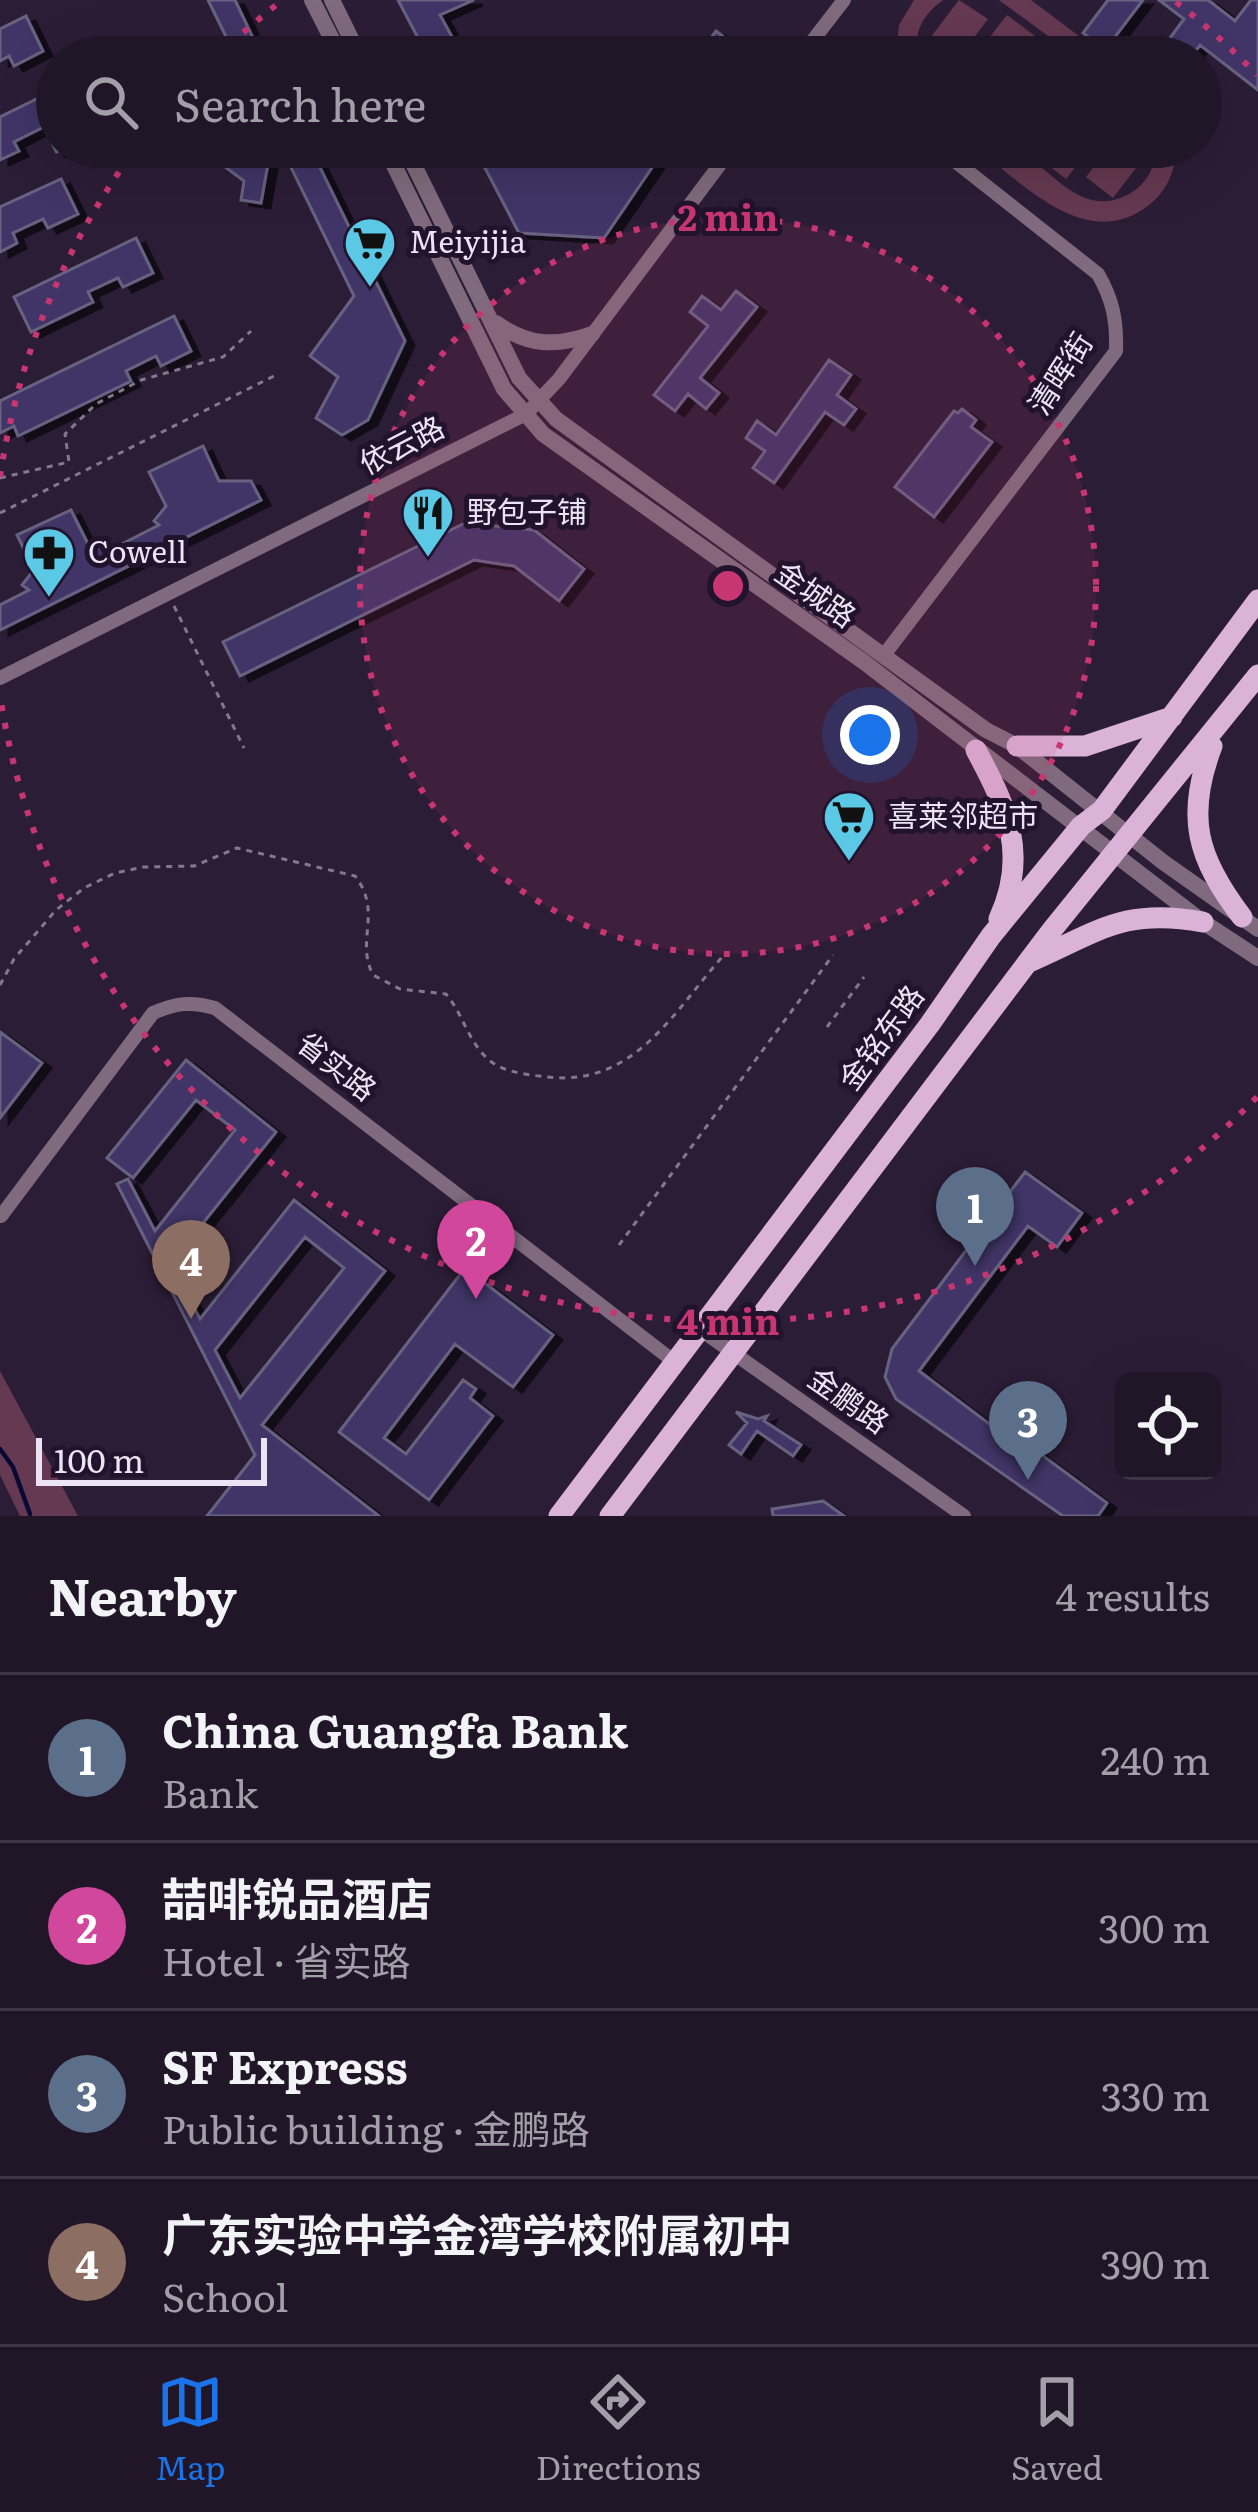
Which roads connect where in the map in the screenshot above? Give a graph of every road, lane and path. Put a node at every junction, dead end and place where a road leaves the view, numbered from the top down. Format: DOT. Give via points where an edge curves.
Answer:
graph roads {
  1 [pos="313,0"];
  2 [pos="332,0"];
  3 [pos="844,0"];
  4 [pos="331,36"];
  5 [pos="350,36"];
  6 [pos="816,36"];
  7 [pos="396,168"];
  8 [pos="415,168"];
  9 [pos="717,168"];
  10 [pos="964,168"];
  11 [pos="490,319"];
  12 [pos="251,331"];
  13 [pos="592,334"];
  14 [pos="274,376"];
  15 [pos="533,408"];
  16 [pos="0,478"];
  17 [pos="0,513"];
  18 [pos="168,594"];
  19 [pos="1258,600"];
  20 [pos="884,655"];
  21 [pos="1205,674"];
  22 [pos="1258,675"];
  23 [pos="0,678"];
  24 [pos="1239,700"];
  25 [pos="1173,717"];
  26 [pos="1221,724"];
  27 [pos="1018,746"];
  28 [pos="244,748"];
  29 [pos="976,750"];
  30 [pos="1102,810"];
  31 [pos="1081,826"];
  32 [pos="1123,844"];
  33 [pos="1203,922"];
  34 [pos="1250,923"];
  35 [pos="992,936"];
  36 [pos="833,955"];
  37 [pos="723,956"];
  38 [pos="1258,958"];
  39 [pos="974,961"];
  40 [pos="1028,962"];
  41 [pos="864,977"];
  42 [pos="0,985"];
  43 [pos="1010,987"];
  44 [pos="827,1027"];
  45 [pos="1,1216"];
  46 [pos="619,1245"];
  47 [pos="758,1254"];
  48 [pos="792,1278"];
  49 [pos="700,1330"];
  50 [pos="734,1354"];
  51 [pos="676,1363"];
  52 [pos="648,1400"];
  53 [pos="680,1424"];
  54 [pos="560,1516"];
  55 [pos="610,1516"];
  56 [pos="964,1516"];
  1 -- 4 [label="street"];
  2 -- 5 [label="street"];
  3 -- 6 [label="street"];
  7 -- 15 [label="street, 金城路" via="504,389"];
  8 -- 11 [label="street, 金城路"];
  9 -- 13 [label="street, 依云路"];
  10 -- 20 [label="street, 清晖街" via="1098,274 1114,310 1116,351"];
  11 -- 13 [label="street" via="543,344"];
  11 -- 15 [label="street, 金城路"];
  12 -- 16 [label="path" via="223,357 141,380 96,404 65,434 69,462"];
  13 -- 15 [label="street, 依云路"];
  14 -- 17 [label="path"];
  15 -- 18 [label="street, 依云路"];
  15 -- 20 [label="street, 金城路"];
  15 -- 29 [label="street, 金城路" via="543,434"];
  18 -- 23 [label="street, 依云路"];
  18 -- 28 [label="path"];
  19 -- 21 [label="main road, 金铭东路"];
  20 -- 27 [label="street, 金城路"];
  21 -- 24 [label="main road"];
  21 -- 25 [label="main road, 金铭东路"];
  22 -- 24 [label="main road"];
  24 -- 26 [label="main road"];
  25 -- 27 [label="main road" via="1085,746"];
  25 -- 30 [label="main road, 金铭东路"];
  26 -- 32 [label="main road"];
  26 -- 34 [label="main road" via="1199,782 1197,826 1216,884"];
  27 -- 30 [label="street, 金城路"];
  29 -- 31 [label="street, 金城路"];
  29 -- 35 [label="main road" via="1012,830 1010,886"];
  30 -- 31 [label="main road, 金铭东路"];
  30 -- 32 [label="street, 金城路"];
  31 -- 32 [label="street, 金城路"];
  31 -- 35 [label="main road, 金铭东路"];
  32 -- 33 [label="street, 金城路"];
  32 -- 34 [label="street, 金城路"];
  32 -- 40 [label="main road"];
  33 -- 38 [label="street, 金城路"];
  33 -- 40 [label="main road" via="1128,918"];
  35 -- 39 [label="main road, 金铭东路"];
  36 -- 46 [label="path"];
  37 -- 42 [label="path" via="669,1026 614,1066 557,1078 511,1070 477,1047 446,994 400,989 373,975 366,953 370,902 355,876 237,848 194,866 115,873 84,888 37,930"];
  39 -- 43 [label="main road"];
  39 -- 47 [label="main road, 金铭东路"];
  40 -- 43 [label="main road"];
  41 -- 44 [label="path"];
  43 -- 48 [label="main road"];
  45 -- 51 [label="street, 省实路" via="153,1013 193,1002 215,1009"];
  47 -- 48 [label="main road"];
  47 -- 49 [label="main road, 金铭东路"];
  48 -- 50 [label="main road"];
  49 -- 50 [label="street, 金鹏路"];
  49 -- 51 [label="main road, 金铭东路"];
  50 -- 53 [label="main road"];
  50 -- 56 [label="street, 金鹏路"];
  51 -- 52 [label="main road, 金铭东路"];
  52 -- 53 [label="main road"];
  52 -- 54 [label="main road, 金铭东路"];
  53 -- 55 [label="main road"];
}
